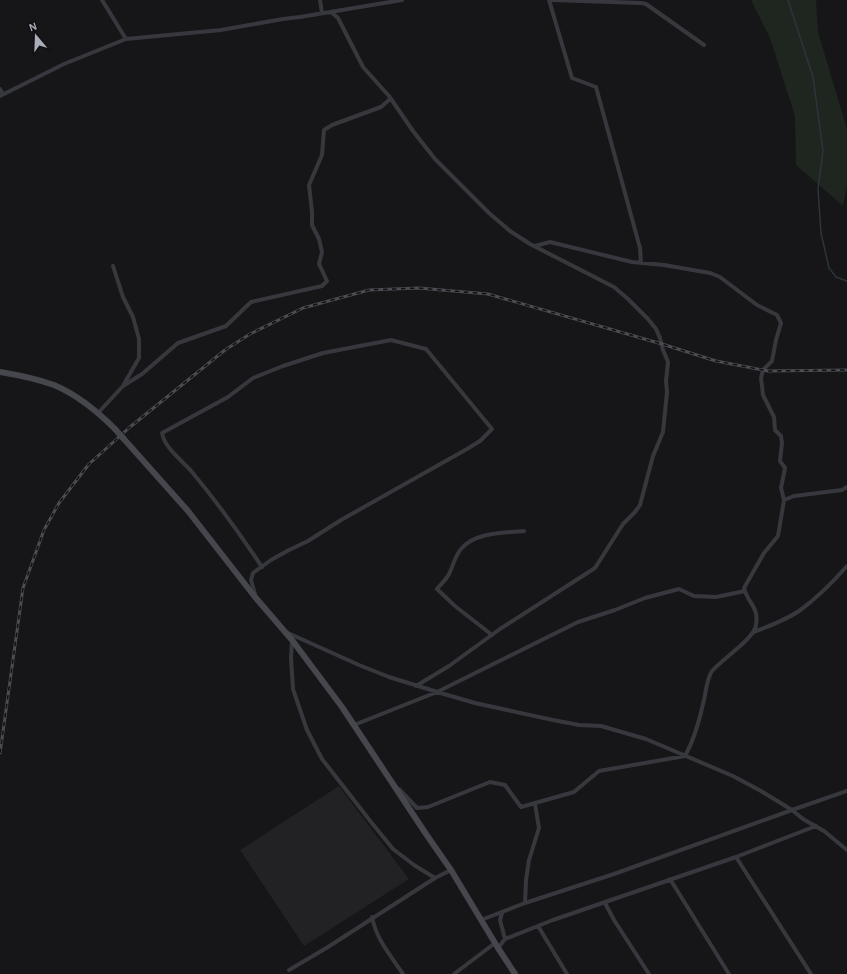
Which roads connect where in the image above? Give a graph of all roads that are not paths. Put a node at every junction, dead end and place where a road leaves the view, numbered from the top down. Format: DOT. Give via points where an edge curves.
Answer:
graph roads {
  1 [pos="102,0"];
  2 [pos="320,0"];
  3 [pos="402,0"];
  4 [pos="549,0"];
  5 [pos="552,0"];
  6 [pos="331,12"];
  7 [pos="322,13"];
  8 [pos="126,39"];
  9 [pos="704,45"];
  10 [pos="0,89"];
  11 [pos="2,95"];
  12 [pos="390,99"];
  13 [pos="534,246"];
  14 [pos="641,264"];
  15 [pos="113,266"];
  16 [pos="0,372"];
  17 [pos="123,386"];
  18 [pos="98,413"];
  19 [pos="847,487"];
  20 [pos="784,500"];
  21 [pos="524,531"];
  22 [pos="262,566"];
  23 [pos="847,566"];
  24 [pos="745,591"];
  25 [pos="255,597"];
  26 [pos="754,632"];
  27 [pos="285,633"];
  28 [pos="492,635"];
  29 [pos="292,640"];
  30 [pos="416,686"];
  31 [pos="437,692"];
  32 [pos="354,725"];
  33 [pos="685,756"];
  34 [pos="391,781"];
  35 [pos="847,791"];
  36 [pos="535,804"];
  37 [pos="792,810"];
  38 [pos="816,826"];
  39 [pos="847,850"];
  40 [pos="736,857"];
  41 [pos="451,870"];
  42 [pos="435,878"];
  43 [pos="670,879"];
  44 [pos="525,902"];
  45 [pos="605,903"];
  46 [pos="502,912"];
  47 [pos="372,918"];
  48 [pos="481,920"];
  49 [pos="538,926"];
  50 [pos="505,939"];
  51 [pos="496,945"];
  52 [pos="289,970"];
  53 [pos="403,974"];
  54 [pos="454,974"];
  55 [pos="515,974"];
  56 [pos="567,974"];
  57 [pos="649,974"];
  58 [pos="729,974"];
  59 [pos="810,974"];
  1 -- 8 [label="street"];
  2 -- 7 [label="street"];
  3 -- 6 [label="street"];
  4 -- 14 [label="street" via="572,78 596,87 640,248"];
  5 -- 9 [label="street" via="646,4"];
  6 -- 7 [label="street"];
  6 -- 12 [label="street" via="338,18 363,67"];
  7 -- 8 [label="street" via="221,30"];
  8 -- 11 [label="street" via="64,64"];
  10 -- 11 [label="street"];
  12 -- 13 [label="street" via="435,159 494,217"];
  12 -- 17 [label="street" via="382,107 332,124 324,130 322,155 309,185 312,225 322,252 319,264 327,281 322,286 251,302 226,326 178,343 142,374"];
  13 -- 14 [label="street" via="550,242"];
  13 -- 28 [label="street" via="614,287 648,319 660,338 668,362 668,392 663,432 653,456 640,505 623,524 595,568"];
  14 -- 20 [label="street" via="710,273 777,316 781,323 772,361 763,370 761,378 763,395 774,417 775,430 781,436 780,462 785,468 781,488"];
  15 -- 17 [label="street" via="139,340 139,358"];
  16 -- 18 [label="main road" via="55,386 78,398"];
  17 -- 18 [label="street"];
  18 -- 25 [label="main road, bridge" via="188,511"];
  19 -- 20 [label="street"];
  20 -- 24 [label="street" via="778,536 764,553 744,588"];
  21 -- 28 [label="street" via="480,537 469,542 437,589"];
  22 -- 22 [label="street" via="467,449 492,430 426,349 391,340 323,354 283,366 253,378 228,397 162,433 164,441 240,533"];
  22 -- 25 [label="street" via="253,573 251,580"];
  23 -- 26 [label="street" via="834,582 798,611"];
  24 -- 26 [label="street" via="757,613"];
  24 -- 31 [label="street" via="716,597 694,596 679,589 645,598 578,622"];
  25 -- 27 [label="main road"];
  26 -- 33 [label="street" via="709,676 695,733"];
  27 -- 29 [label="main road"];
  27 -- 30 [label="street"];
  28 -- 30 [label="street"];
  29 -- 32 [label="main road"];
  29 -- 42 [label="street" via="293,689 307,730 322,759 393,849"];
  30 -- 31 [label="street"];
  31 -- 32 [label="street"];
  31 -- 33 [label="street" via="553,720 601,726 646,739"];
  32 -- 34 [label="main road"];
  33 -- 36 [label="street" via="600,771 574,792"];
  33 -- 37 [label="street" via="733,776"];
  34 -- 36 [label="street" via="417,808 428,807 490,782 505,785 521,807"];
  34 -- 41 [label="main road"];
  35 -- 37 [label="street"];
  36 -- 44 [label="street" via="539,828 529,860"];
  37 -- 38 [label="street"];
  37 -- 44 [label="street" via="614,874"];
  38 -- 39 [label="street"];
  38 -- 40 [label="street"];
  40 -- 43 [label="street"];
  40 -- 59 [label="street"];
  41 -- 42 [label="street"];
  41 -- 48 [label="main road"];
  42 -- 47 [label="street"];
  43 -- 45 [label="street"];
  43 -- 58 [label="street"];
  44 -- 46 [label="street"];
  45 -- 49 [label="street"];
  45 -- 57 [label="street"];
  46 -- 48 [label="street"];
  46 -- 50 [label="street" via="500,920"];
  47 -- 52 [label="street"];
  47 -- 53 [label="street" via="381,942"];
  48 -- 51 [label="main road"];
  49 -- 50 [label="street"];
  49 -- 56 [label="street"];
  50 -- 51 [label="street"];
  51 -- 54 [label="street"];
  51 -- 55 [label="main road"];
}
